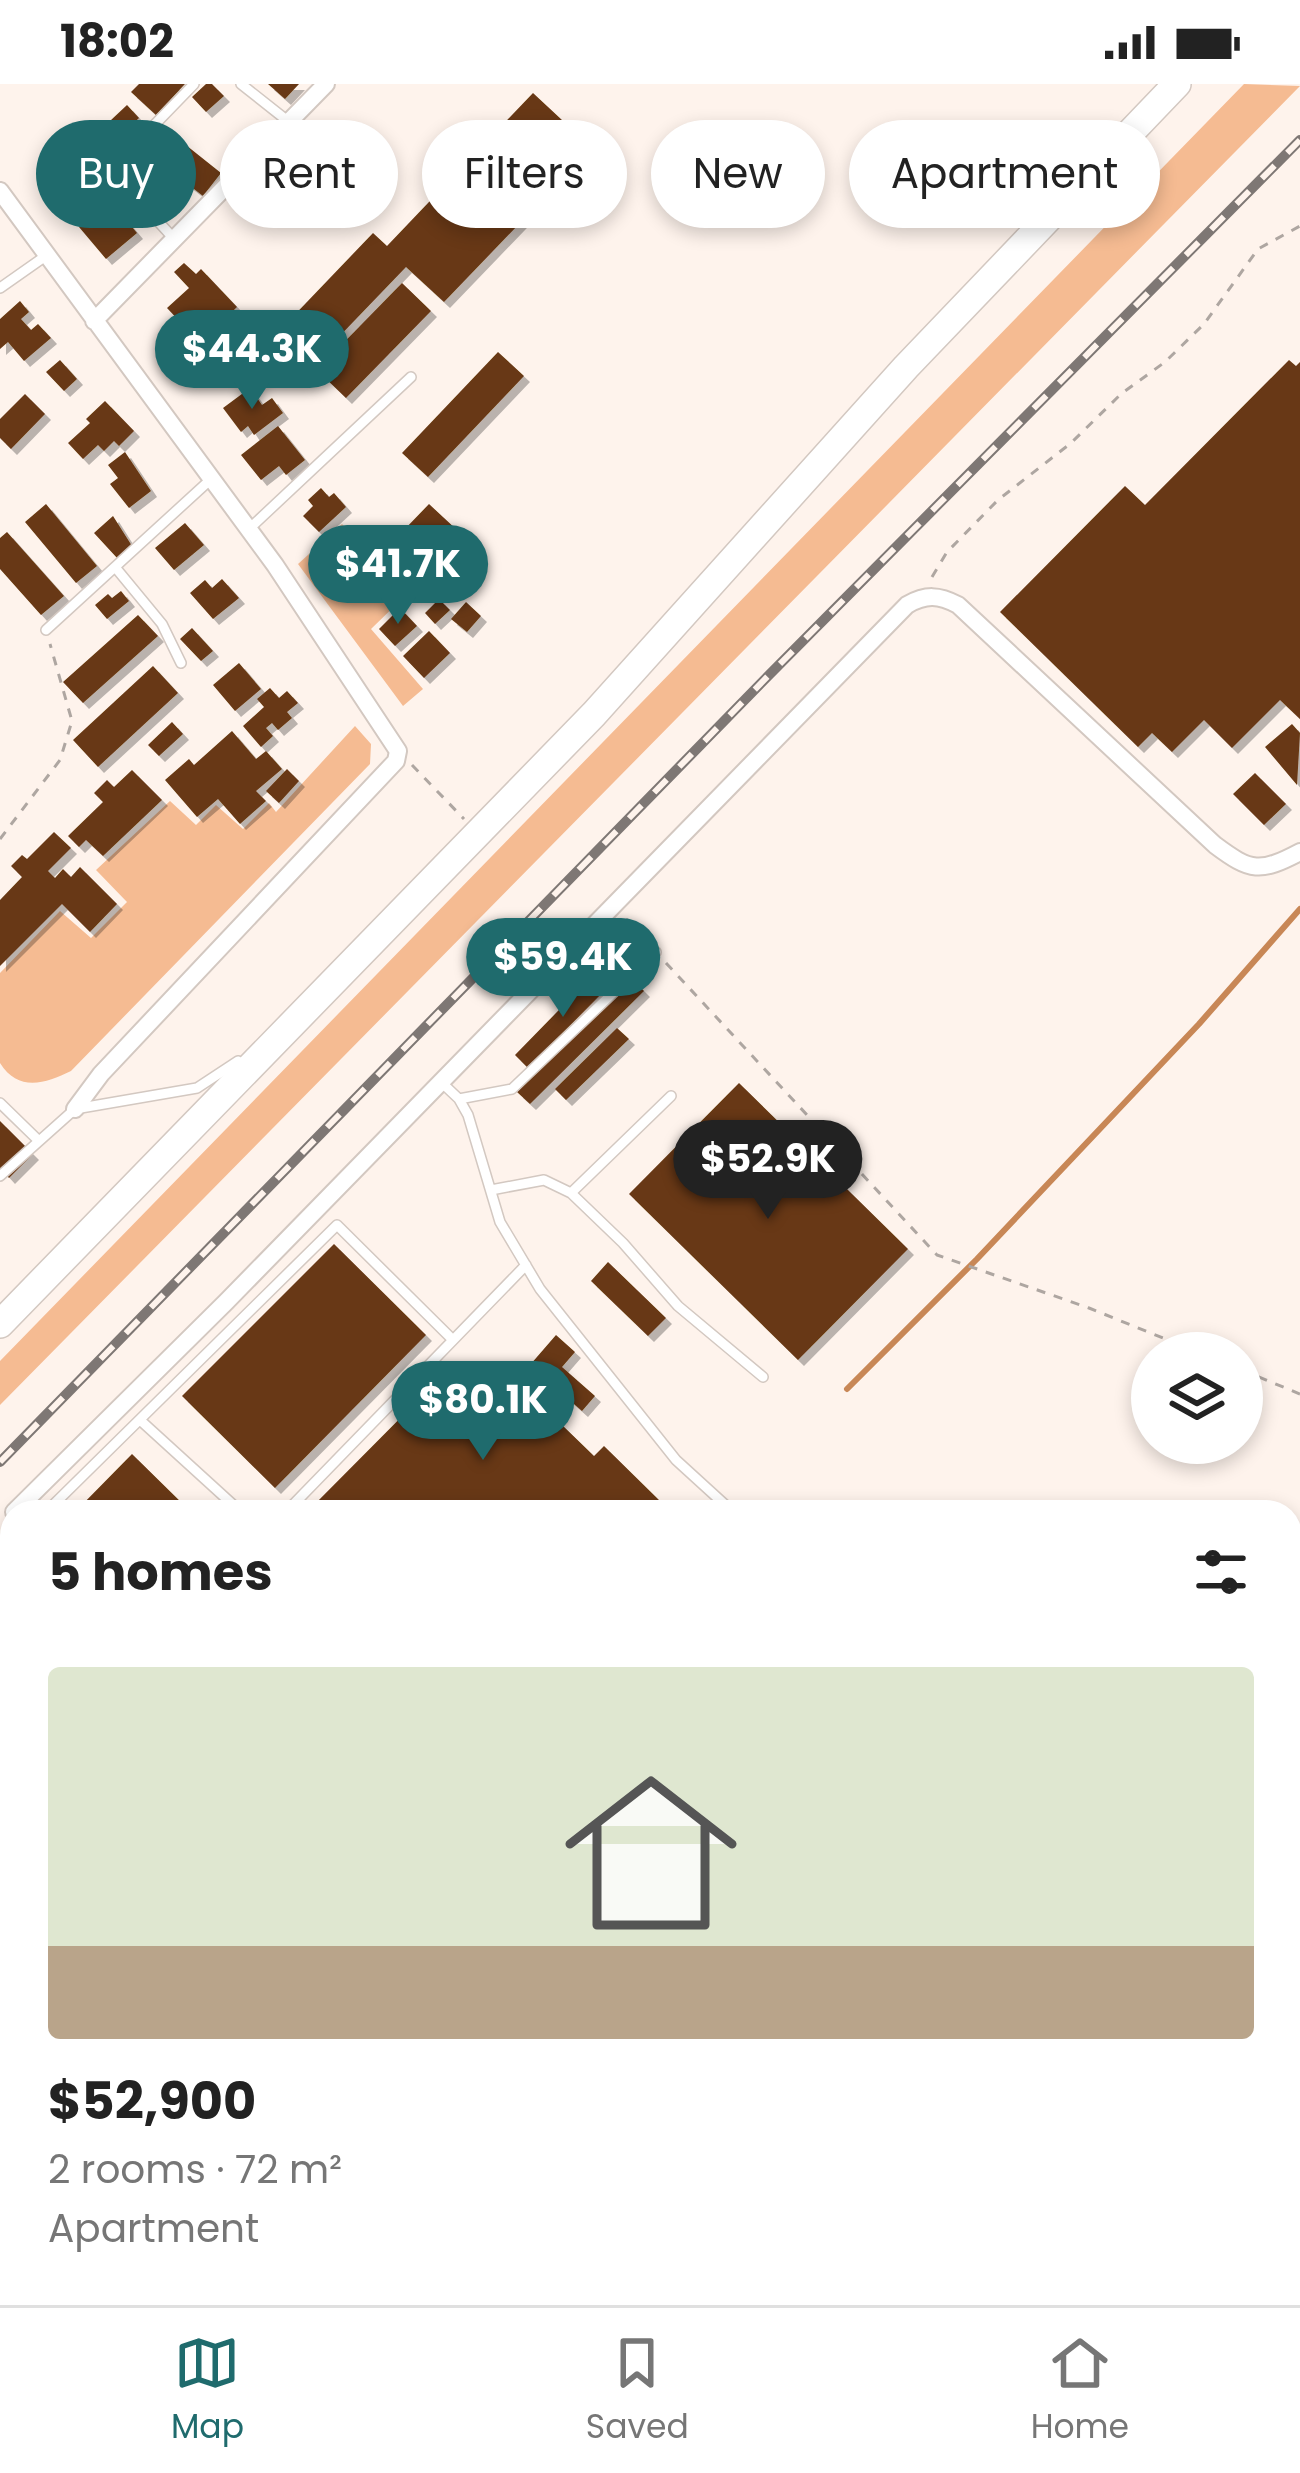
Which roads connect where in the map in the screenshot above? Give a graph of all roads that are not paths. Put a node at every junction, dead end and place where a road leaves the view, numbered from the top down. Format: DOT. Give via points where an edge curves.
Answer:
graph roads {
  1 [pos="194,84"];
  2 [pos="242,84"];
  3 [pos="326,84"];
  4 [pos="1177,84"];
  5 [pos="287,120"];
  6 [pos="291,120"];
  7 [pos="0,191"];
  8 [pos="220,192"];
  9 [pos="174,239"];
  10 [pos="47,255"];
  11 [pos="0,288"];
  12 [pos="94,321"];
  13 [pos="411,377"];
  14 [pos="211,480"];
  15 [pos="248,530"];
  16 [pos="115,567"];
  17 [pos="46,630"];
  18 [pos="181,663"];
  19 [pos="1300,852"];
  20 [pos="656,952"];
  21 [pos="314,1004"];
  22 [pos="440,1082"];
  23 [pos="671,1096"];
  24 [pos="459,1099"];
  25 [pos="1,1105"];
  26 [pos="75,1109"];
  27 [pos="39,1141"];
  28 [pos="0,1176"];
  29 [pos="490,1190"];
  30 [pos="571,1193"];
  31 [pos="526,1265"];
  32 [pos="0,1324"];
  33 [pos="453,1340"];
  34 [pos="763,1377"];
  35 [pos="140,1420"];
  36 [pos="26,1500"];
  37 [pos="58,1500"];
  38 [pos="228,1500"];
  39 [pos="298,1500"];
  40 [pos="720,1500"];
  1 -- 9 [label="lane" via="126,160 130,183"];
  2 -- 5 [label="lane"];
  3 -- 6 [label="street"];
  4 -- 21 [label="main road"];
  7 -- 10 [label="street"];
  8 -- 9 [label="street"];
  9 -- 12 [label="street"];
  10 -- 11 [label="lane"];
  10 -- 12 [label="street"];
  12 -- 14 [label="street"];
  13 -- 15 [label="lane"];
  14 -- 15 [label="street"];
  14 -- 16 [label="lane"];
  15 -- 26 [label="street" via="398,751 396,761"];
  16 -- 17 [label="lane"];
  16 -- 18 [label="lane" via="162,624"];
  19 -- 22 [label="street" via="1270,866 1243,866 958,605 928,596 907,605"];
  20 -- 24 [label="lane" via="512,1089"];
  21 -- 26 [label="lane" via="211,1083"];
  21 -- 32 [label="main road"];
  22 -- 24 [label="lane"];
  22 -- 36 [label="street"];
  23 -- 30 [label="lane"];
  24 -- 29 [label="lane"];
  25 -- 27 [label="lane"];
  26 -- 27 [label="lane"];
  27 -- 28 [label="lane"];
  29 -- 30 [label="lane" via="544,1180"];
  29 -- 31 [label="lane"];
  30 -- 34 [label="lane" via="677,1306"];
  31 -- 33 [label="lane"];
  31 -- 40 [label="lane" via="676,1460"];
  33 -- 35 [label="lane" via="337,1225"];
  33 -- 39 [label="lane"];
  35 -- 37 [label="lane"];
  35 -- 38 [label="lane"];
}
